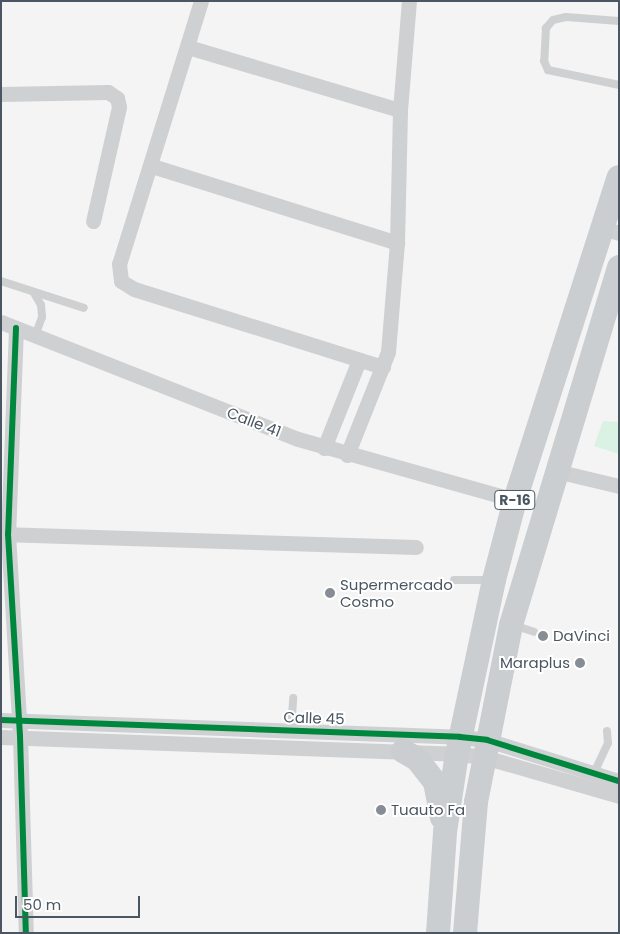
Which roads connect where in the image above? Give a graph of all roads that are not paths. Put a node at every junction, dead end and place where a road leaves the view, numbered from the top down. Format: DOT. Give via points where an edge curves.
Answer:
graph roads {
  1 [pos="201,1"];
  2 [pos="409,1"];
  3 [pos="619,21"];
  4 [pos="188,47"];
  5 [pos="619,85"];
  6 [pos="1,94"];
  7 [pos="400,110"];
  8 [pos="152,166"];
  9 [pos="619,177"];
  10 [pos="93,221"];
  11 [pos="611,231"];
  12 [pos="397,243"];
  13 [pos="619,267"];
  14 [pos="1,281"];
  15 [pos="34,293"];
  16 [pos="84,308"];
  17 [pos="1,322"];
  18 [pos="16,328"];
  19 [pos="35,336"];
  20 [pos="359,360"];
  21 [pos="384,368"];
  22 [pos="324,448"];
  23 [pos="347,455"];
  24 [pos="556,470"];
  25 [pos="619,486"];
  26 [pos="515,500"];
  27 [pos="5,534"];
  28 [pos="416,547"];
  29 [pos="454,580"];
  30 [pos="494,580"];
  31 [pos="511,625"];
  32 [pos="534,632"];
  33 [pos="293,698"];
  34 [pos="19,719"];
  35 [pos="1,720"];
  36 [pos="291,730"];
  37 [pos="607,731"];
  38 [pos="20,736"];
  39 [pos="1,737"];
  40 [pos="458,746"];
  41 [pos="486,749"];
  42 [pos="403,751"];
  43 [pos="594,773"];
  44 [pos="619,781"];
  45 [pos="619,796"];
  46 [pos="445,832"];
  47 [pos="26,933"];
  48 [pos="438,933"];
  49 [pos="465,933"];
  1 -- 4 [label="street"];
  2 -- 7 [label="street"];
  3 -- 5 [label="lane" via="566,17 553,20 546,28 544,61 548,70"];
  4 -- 7 [label="street"];
  4 -- 8 [label="street"];
  6 -- 10 [label="street" via="108,92 117,98 119,107"];
  7 -- 12 [label="street"];
  8 -- 12 [label="street"];
  8 -- 20 [label="street" via="118,264 121,281 134,289"];
  9 -- 11 [label="main road, R-16"];
  11 -- 26 [label="main road, R-16"];
  12 -- 21 [label="street"];
  13 -- 24 [label="main road, R-16"];
  14 -- 15 [label="lane"];
  15 -- 16 [label="lane"];
  15 -- 19 [label="lane" via="41,305 42,317"];
  17 -- 18 [label="street, Calle 41"];
  18 -- 19 [label="street, Calle 41"];
  18 -- 27 [label="street"];
  19 -- 22 [label="street, Calle 41"];
  20 -- 21 [label="street"];
  20 -- 22 [label="street"];
  21 -- 23 [label="street"];
  22 -- 23 [label="street, Calle 41"];
  23 -- 26 [label="street, Calle 41"];
  24 -- 25 [label="street"];
  24 -- 31 [label="main road, R-16"];
  26 -- 30 [label="main road, R-16"];
  27 -- 28 [label="street"];
  27 -- 34 [label="street"];
  29 -- 30 [label="lane"];
  30 -- 40 [label="main road, R-16"];
  31 -- 32 [label="lane"];
  31 -- 41 [label="main road, R-16"];
  33 -- 36 [label="lane"];
  34 -- 35 [label="street, Calle 45"];
  34 -- 36 [label="street, Calle 45"];
  34 -- 38 [label="street"];
  36 -- 40 [label="street, Calle 45"];
  37 -- 43 [label="lane" via="608,743"];
  38 -- 39 [label="street, Calle 45"];
  38 -- 42 [label="street, Calle 45"];
  38 -- 47 [label="street"];
  40 -- 41 [label="street, Calle 45"];
  40 -- 42 [label="street, Calle 45"];
  40 -- 46 [label="main road, R-16"];
  41 -- 43 [label="street, Calle 45"];
  41 -- 45 [label="street, Calle 45"];
  41 -- 49 [label="main road, R-16" via="476,802"];
  42 -- 46 [label="main road" via="417,759 435,782"];
  43 -- 44 [label="street, Calle 45"];
  46 -- 48 [label="main road, R-16"];
}
